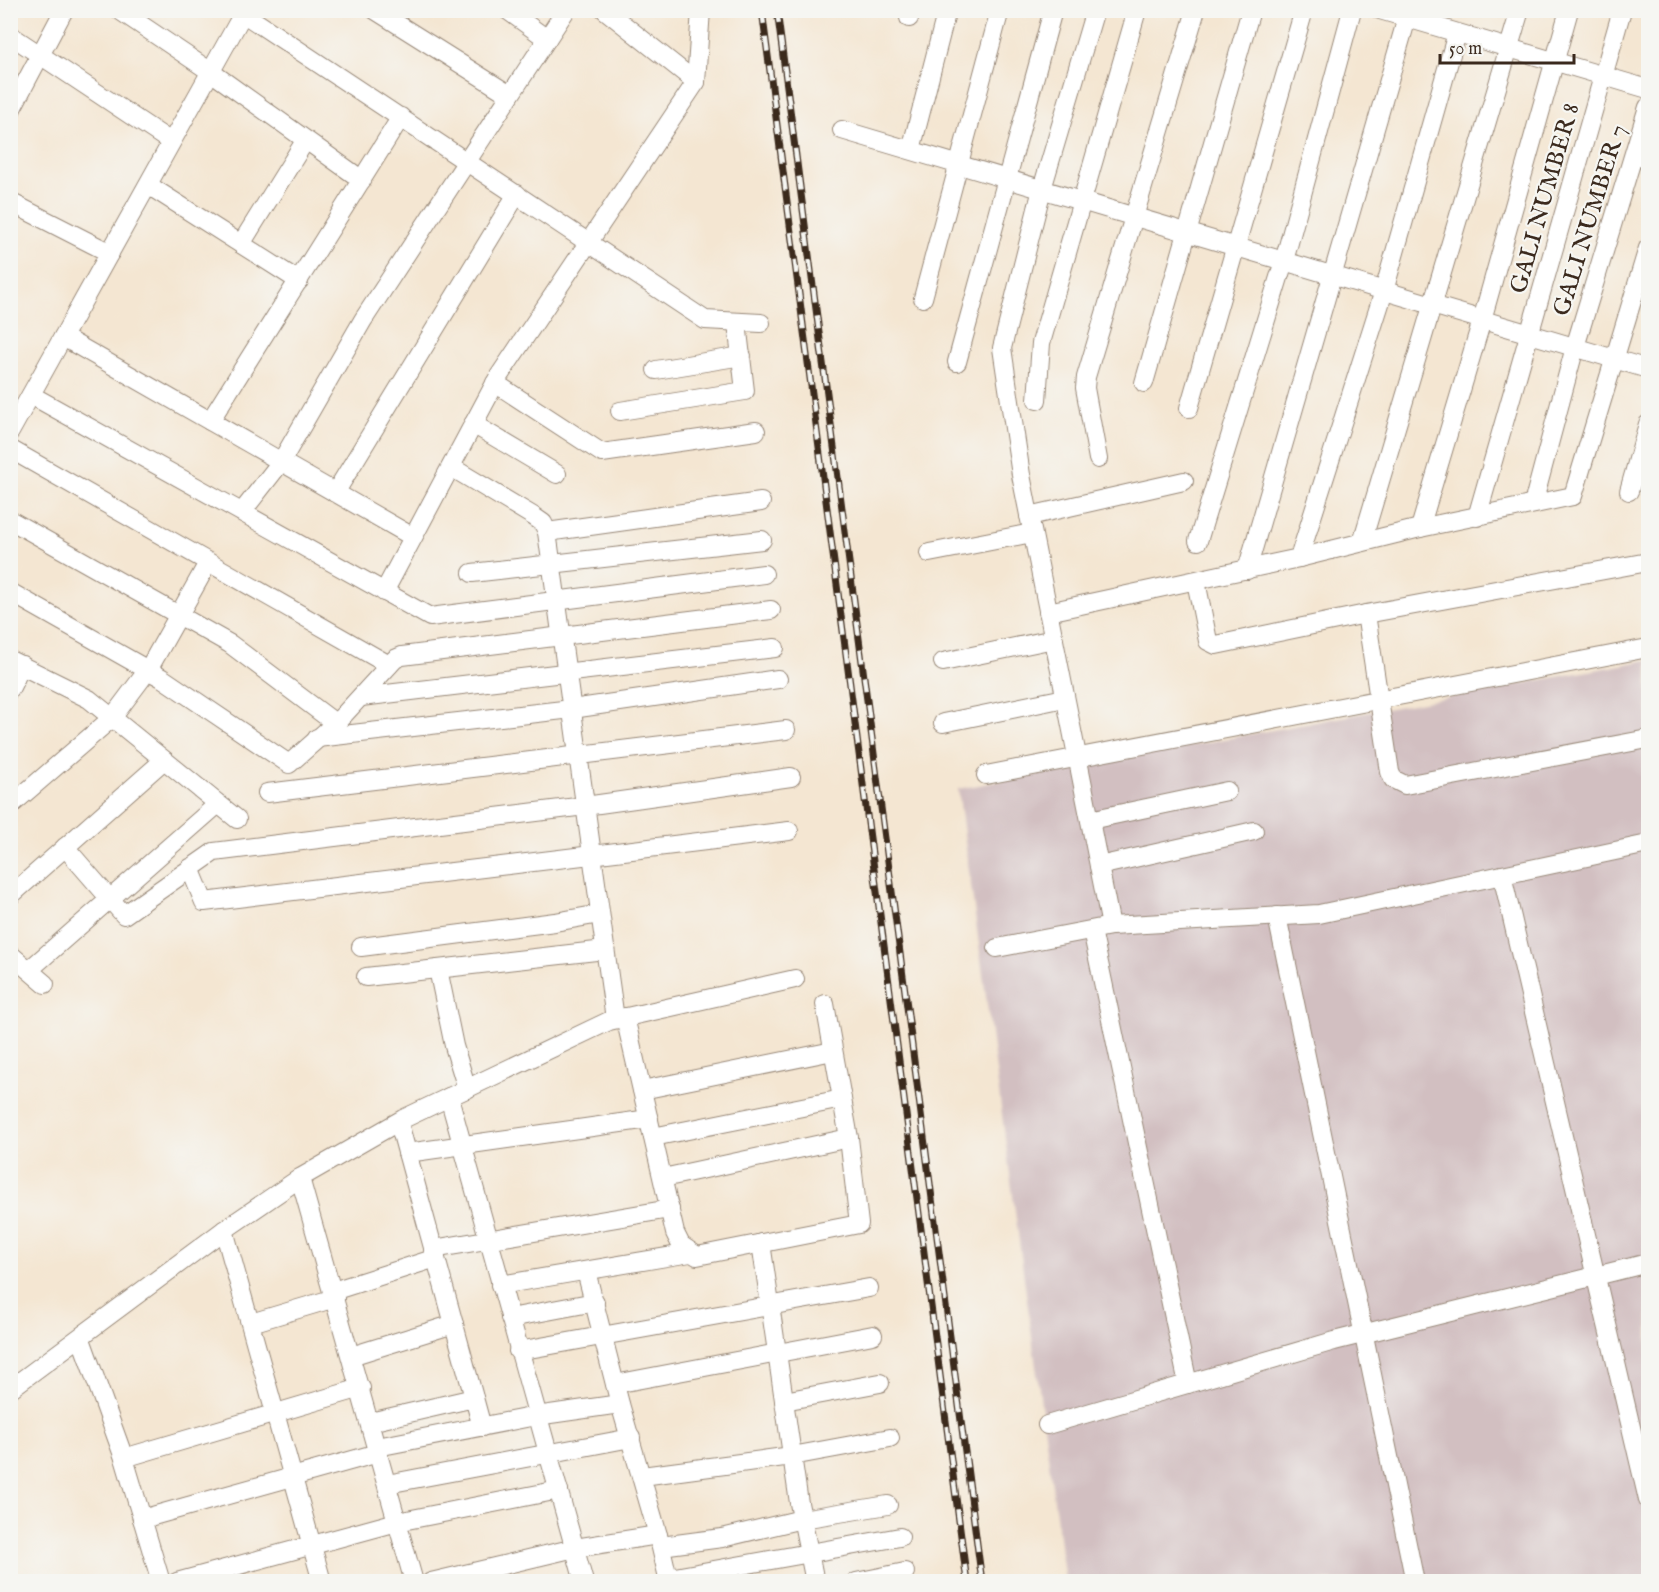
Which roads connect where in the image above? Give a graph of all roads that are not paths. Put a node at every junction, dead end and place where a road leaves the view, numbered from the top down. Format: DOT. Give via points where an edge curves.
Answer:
graph roads {
  1 [pos="64,10"];
  2 [pos="119,10"];
  3 [pos="375,10"];
  4 [pos="507,10"];
  5 [pos="566,10"];
  6 [pos="605,10"];
  7 [pos="701,10"];
  8 [pos="947,10"];
  9 [pos="1000,10"];
  10 [pos="1053,10"];
  11 [pos="1095,10"];
  12 [pos="1137,10"];
  13 [pos="1196,10"];
  14 [pos="1251,10"];
  15 [pos="1304,10"];
  16 [pos="1352,10"];
  17 [pos="1380,10"];
  18 [pos="1520,10"];
  19 [pos="1569,10"];
  20 [pos="1622,10"];
  21 [pos="242,12"];
  22 [pos="1407,18"];
  23 [pos="1434,18"];
  24 [pos="1457,33"];
  25 [pos="10,35"];
  26 [pos="547,39"];
  27 [pos="1509,48"];
  28 [pos="39,55"];
  29 [pos="1554,61"];
  30 [pos="211,72"];
  31 [pos="1604,75"];
  32 [pos="696,82"];
  33 [pos="1648,89"];
  34 [pos="510,95"];
  35 [pos="1648,107"];
  36 [pos="10,112"];
  37 [pos="401,117"];
  38 [pos="842,129"];
  39 [pos="305,141"];
  40 [pos="171,142"];
  41 [pos="911,150"];
  42 [pos="466,160"];
  43 [pos="959,164"];
  44 [pos="1006,178"];
  45 [pos="362,180"];
  46 [pos="148,184"];
  47 [pos="1042,189"];
  48 [pos="517,194"];
  49 [pos="1084,201"];
  50 [pos="12,206"];
  51 [pos="1136,217"];
  52 [pos="1186,232"];
  53 [pos="589,243"];
  54 [pos="242,244"];
  55 [pos="1236,247"];
  56 [pos="1648,248"];
  57 [pos="110,253"];
  58 [pos="1284,261"];
  59 [pos="1334,275"];
  60 [pos="299,281"];
  61 [pos="1384,291"];
  62 [pos="922,298"];
  63 [pos="1434,305"];
  64 [pos="1482,320"];
  65 [pos="737,323"];
  66 [pos="760,323"];
  67 [pos="1531,334"];
  68 [pos="63,337"];
  69 [pos="1575,347"];
  70 [pos="742,356"];
  71 [pos="1615,359"];
  72 [pos="957,362"];
  73 [pos="1648,369"];
  74 [pos="656,370"];
  75 [pos="495,383"];
  76 [pos="1144,383"];
  77 [pos="31,395"];
  78 [pos="1037,400"];
  79 [pos="1189,408"];
  80 [pos="16,409"];
  81 [pos="620,411"];
  82 [pos="210,421"];
  83 [pos="473,424"];
  84 [pos="1648,424"];
  85 [pos="756,431"];
  86 [pos="10,432"];
  87 [pos="10,449"];
  88 [pos="1098,459"];
  89 [pos="281,462"];
  90 [pos="451,467"];
  91 [pos="557,474"];
  92 [pos="1184,482"];
  93 [pos="1629,491"];
  94 [pos="336,493"];
  95 [pos="761,502"];
  96 [pos="1533,504"];
  97 [pos="242,512"];
  98 [pos="1477,517"];
  99 [pos="10,520"];
  100 [pos="1031,525"];
  101 [pos="1420,528"];
  102 [pos="547,532"];
  103 [pos="413,537"];
  104 [pos="762,540"];
  105 [pos="1198,541"];
  106 [pos="1362,542"];
  107 [pos="929,553"];
  108 [pos="1299,558"];
  109 [pos="1648,562"];
  110 [pos="208,563"];
  111 [pos="552,564"];
  112 [pos="1247,570"];
  113 [pos="472,573"];
  114 [pos="764,574"];
  115 [pos="1196,581"];
  116 [pos="10,592"];
  117 [pos="384,592"];
  118 [pos="557,601"];
  119 [pos="771,610"];
  120 [pos="1048,612"];
  121 [pos="1366,614"];
  122 [pos="177,615"];
  123 [pos="562,638"];
  124 [pos="1054,639"];
  125 [pos="775,648"];
  126 [pos="1648,648"];
  127 [pos="16,662"];
  128 [pos="943,662"];
  129 [pos="389,665"];
  130 [pos="148,670"];
  131 [pos="566,671"];
  132 [pos="778,679"];
  133 [pos="10,689"];
  134 [pos="361,697"];
  135 [pos="1065,698"];
  136 [pos="1380,700"];
  137 [pos="572,709"];
  138 [pos="112,718"];
  139 [pos="335,723"];
  140 [pos="943,723"];
  141 [pos="786,730"];
  142 [pos="317,738"];
  143 [pos="1648,739"];
  144 [pos="578,755"];
  145 [pos="1078,759"];
  146 [pos="164,760"];
  147 [pos="986,775"];
  148 [pos="791,777"];
  149 [pos="1227,791"];
  150 [pos="267,793"];
  151 [pos="218,804"];
  152 [pos="10,806"];
  153 [pos="585,806"];
  154 [pos="237,819"];
  155 [pos="1090,820"];
  156 [pos="789,831"];
  157 [pos="1254,831"];
  158 [pos="1648,844"];
  159 [pos="65,848"];
  160 [pos="591,853"];
  161 [pos="1099,866"];
  162 [pos="190,868"];
  163 [pos="1502,875"];
  164 [pos="10,896"];
  165 [pos="110,900"];
  166 [pos="600,914"];
  167 [pos="1276,916"];
  168 [pos="1111,926"];
  169 [pos="1092,930"];
  170 [pos="361,947"];
  171 [pos="997,948"];
  172 [pos="605,950"];
  173 [pos="10,954"];
  174 [pos="438,969"];
  175 [pos="29,970"];
  176 [pos="366,977"];
  177 [pos="795,979"];
  178 [pos="45,984"];
  179 [pos="825,1004"];
  180 [pos="620,1018"];
  181 [pos="833,1051"];
  182 [pos="467,1089"];
  183 [pos="642,1090"];
  184 [pos="448,1097"];
  185 [pos="842,1099"];
  186 [pos="649,1119"];
  187 [pos="399,1123"];
  188 [pos="653,1137"];
  189 [pos="849,1138"];
  190 [pos="463,1146"];
  191 [pos="407,1153"];
  192 [pos="300,1178"];
  193 [pos="663,1178"];
  194 [pos="670,1209"];
  195 [pos="224,1230"];
  196 [pos="488,1240"];
  197 [pos="760,1243"];
  198 [pos="690,1253"];
  199 [pos="434,1254"];
  200 [pos="1648,1263"];
  201 [pos="586,1271"];
  202 [pos="1595,1276"];
  203 [pos="500,1285"];
  204 [pos="868,1288"];
  205 [pos="334,1294"];
  206 [pos="595,1302"];
  207 [pos="770,1306"];
  208 [pos="510,1318"];
  209 [pos="251,1323"];
  210 [pos="454,1324"];
  211 [pos="1365,1333"];
  212 [pos="603,1335"];
  213 [pos="873,1335"];
  214 [pos="81,1339"];
  215 [pos="519,1352"];
  216 [pos="777,1353"];
  217 [pos="351,1356"];
  218 [pos="880,1383"];
  219 [pos="1188,1383"];
  220 [pos="615,1384"];
  221 [pos="11,1387"];
  222 [pos="361,1388"];
  223 [pos="474,1398"];
  224 [pos="784,1401"];
  225 [pos="620,1404"];
  226 [pos="276,1414"];
  227 [pos="536,1416"];
  228 [pos="370,1422"];
  229 [pos="1047,1425"];
  230 [pos="482,1427"];
  231 [pos="631,1438"];
  232 [pos="890,1438"];
  233 [pos="378,1450"];
  234 [pos="546,1454"];
  235 [pos="792,1456"];
  236 [pos="124,1458"];
  237 [pos="642,1476"];
  238 [pos="293,1478"];
  239 [pos="387,1484"];
  240 [pos="559,1490"];
  241 [pos="1648,1500"];
  242 [pos="888,1505"];
  243 [pos="142,1519"];
  244 [pos="802,1519"];
  245 [pos="397,1522"];
  246 [pos="900,1537"];
  247 [pos="660,1540"];
  248 [pos="311,1545"];
  249 [pos="575,1548"];
  250 [pos="810,1554"];
  251 [pos="905,1572"];
  252 [pos="669,1580"];
  253 [pos="161,1581"];
  254 [pos="177,1581"];
  255 [pos="322,1581"];
  256 [pos="414,1581"];
  257 [pos="431,1581"];
  258 [pos="579,1581"];
  259 [pos="815,1581"];
  260 [pos="856,1581"];
  261 [pos="1415,1581"];
  1 -- 28 [label="street"];
  2 -- 30 [label="street"];
  3 -- 34 [label="street"];
  4 -- 26 [label="street"];
  5 -- 26 [label="street"];
  6 -- 32 [label="street"];
  7 -- 32 [label="street"];
  8 -- 41 [label="street"];
  9 -- 43 [label="street"];
  10 -- 44 [label="street"];
  11 -- 47 [label="street"];
  12 -- 49 [label="street"];
  13 -- 51 [label="street"];
  14 -- 52 [label="street"];
  15 -- 55 [label="street"];
  16 -- 58 [label="street"];
  17 -- 22 [label="street"];
  18 -- 27 [label="street"];
  19 -- 29 [label="street"];
  20 -- 31 [label="street, GALI NUMBER 8"];
  21 -- 30 [label="street"];
  21 -- 37 [label="street"];
  22 -- 23 [label="street"];
  22 -- 59 [label="street"];
  23 -- 24 [label="street"];
  24 -- 27 [label="street"];
  24 -- 61 [label="street"];
  25 -- 28 [label="street"];
  26 -- 34 [label="street"];
  27 -- 29 [label="street"];
  27 -- 63 [label="street"];
  28 -- 36 [label="street"];
  28 -- 40 [label="street"];
  29 -- 31 [label="street"];
  29 -- 64 [label="street"];
  30 -- 39 [label="street"];
  30 -- 40 [label="street"];
  31 -- 33 [label="street"];
  31 -- 67 [label="street, GALI NUMBER 8"];
  32 -- 53 [label="street"];
  34 -- 42 [label="street"];
  35 -- 69 [label="street, GALI NUMBER 7"];
  37 -- 42 [label="street"];
  37 -- 45 [label="street"];
  38 -- 41 [label="street"];
  39 -- 45 [label="street"];
  39 -- 54 [label="street"];
  40 -- 46 [label="street"];
  41 -- 43 [label="street"];
  42 -- 48 [label="street"];
  42 -- 89 [label="street" via="363,320"];
  43 -- 44 [label="street"];
  43 -- 62 [label="street"];
  44 -- 47 [label="street"];
  44 -- 72 [label="street"];
  45 -- 60 [label="street"];
  46 -- 54 [label="street"];
  46 -- 57 [label="street"];
  47 -- 49 [label="street"];
  47 -- 100 [label="street" via="1002,348"];
  48 -- 53 [label="street"];
  48 -- 94 [label="street"];
  49 -- 51 [label="street"];
  49 -- 78 [label="street" via="1041,343"];
  50 -- 57 [label="street"];
  51 -- 52 [label="street"];
  51 -- 88 [label="street" via="1086,376"];
  52 -- 55 [label="street"];
  52 -- 76 [label="street"];
  53 -- 65 [label="street" via="705,320"];
  53 -- 75 [label="street"];
  54 -- 60 [label="street"];
  55 -- 58 [label="street"];
  55 -- 79 [label="street"];
  56 -- 71 [label="street"];
  57 -- 68 [label="street"];
  58 -- 59 [label="street"];
  58 -- 105 [label="street"];
  59 -- 61 [label="street"];
  59 -- 112 [label="street"];
  60 -- 82 [label="street"];
  61 -- 63 [label="street"];
  61 -- 108 [label="street"];
  63 -- 64 [label="street"];
  63 -- 106 [label="street"];
  64 -- 67 [label="street"];
  64 -- 101 [label="street"];
  65 -- 66 [label="street"];
  65 -- 70 [label="street"];
  67 -- 69 [label="street"];
  67 -- 98 [label="street, GALI NUMBER 8"];
  68 -- 77 [label="street"];
  68 -- 82 [label="street"];
  69 -- 71 [label="street"];
  69 -- 96 [label="street, GALI NUMBER 7"];
  70 -- 74 [label="street"];
  70 -- 81 [label="street" via="745,391"];
  71 -- 73 [label="street"];
  71 -- 96 [label="street" via="1574,494"];
  75 -- 83 [label="street"];
  75 -- 85 [label="street" via="602,453"];
  77 -- 80 [label="street"];
  77 -- 97 [label="street"];
  80 -- 86 [label="street"];
  82 -- 89 [label="street"];
  83 -- 90 [label="street"];
  83 -- 91 [label="street"];
  84 -- 93 [label="street"];
  87 -- 110 [label="street"];
  89 -- 94 [label="street"];
  89 -- 97 [label="street"];
  90 -- 102 [label="street" via="533,516"];
  90 -- 103 [label="street"];
  92 -- 100 [label="street"];
  94 -- 103 [label="street"];
  95 -- 102 [label="street"];
  96 -- 98 [label="street"];
  97 -- 117 [label="street"];
  98 -- 101 [label="street"];
  99 -- 122 [label="street"];
  100 -- 107 [label="street"];
  100 -- 120 [label="street"];
  101 -- 106 [label="street"];
  102 -- 111 [label="street"];
  103 -- 117 [label="street"];
  104 -- 111 [label="street"];
  106 -- 108 [label="street"];
  108 -- 112 [label="street"];
  109 -- 121 [label="street"];
  110 -- 122 [label="street"];
  110 -- 129 [label="street"];
  111 -- 113 [label="street"];
  111 -- 118 [label="street"];
  112 -- 115 [label="street"];
  114 -- 118 [label="street"];
  115 -- 120 [label="street"];
  115 -- 121 [label="street" via="1211,644"];
  116 -- 130 [label="street"];
  117 -- 118 [label="street" via="430,617"];
  118 -- 123 [label="street"];
  119 -- 123 [label="street"];
  120 -- 124 [label="street"];
  121 -- 136 [label="street"];
  122 -- 130 [label="street"];
  122 -- 139 [label="street" via="230,644"];
  123 -- 129 [label="street" via="407,655"];
  123 -- 131 [label="street"];
  124 -- 128 [label="street"];
  124 -- 135 [label="street"];
  125 -- 131 [label="street"];
  126 -- 136 [label="street"];
  127 -- 133 [label="street"];
  127 -- 138 [label="street" via="89,699"];
  129 -- 134 [label="street"];
  130 -- 138 [label="street"];
  130 -- 142 [label="street" via="287,764"];
  131 -- 134 [label="street"];
  131 -- 137 [label="street"];
  132 -- 137 [label="street"];
  134 -- 139 [label="street"];
  135 -- 140 [label="street"];
  135 -- 145 [label="street"];
  136 -- 143 [label="street" via="1392,779 1405,785"];
  136 -- 145 [label="street"];
  137 -- 142 [label="street"];
  137 -- 144 [label="street"];
  138 -- 146 [label="street"];
  138 -- 152 [label="street"];
  139 -- 142 [label="street"];
  141 -- 144 [label="street"];
  144 -- 150 [label="street"];
  144 -- 153 [label="street"];
  145 -- 147 [label="street"];
  145 -- 155 [label="street"];
  146 -- 151 [label="street"];
  146 -- 159 [label="street"];
  148 -- 153 [label="street"];
  149 -- 155 [label="street"];
  151 -- 154 [label="street"];
  151 -- 165 [label="street"];
  153 -- 160 [label="street"];
  153 -- 162 [label="street" via="214,852"];
  155 -- 161 [label="street"];
  156 -- 160 [label="street"];
  157 -- 161 [label="street"];
  158 -- 163 [label="street"];
  159 -- 164 [label="street"];
  159 -- 165 [label="street"];
  160 -- 162 [label="street" via="204,902"];
  160 -- 166 [label="street"];
  161 -- 168 [label="street"];
  162 -- 165 [label="street" via="123,915"];
  163 -- 167 [label="street" via="1319,914"];
  163 -- 202 [label="street"];
  165 -- 175 [label="street"];
  166 -- 170 [label="street"];
  166 -- 172 [label="street"];
  167 -- 168 [label="street"];
  167 -- 211 [label="street"];
  168 -- 169 [label="street"];
  169 -- 171 [label="street"];
  169 -- 219 [label="street"];
  172 -- 174 [label="street"];
  172 -- 180 [label="street"];
  173 -- 175 [label="street"];
  174 -- 176 [label="street"];
  174 -- 182 [label="street"];
  175 -- 178 [label="street"];
  177 -- 180 [label="street"];
  179 -- 181 [label="street"];
  180 -- 182 [label="street"];
  180 -- 183 [label="street"];
  181 -- 183 [label="street"];
  181 -- 185 [label="street"];
  182 -- 184 [label="street"];
  183 -- 186 [label="street"];
  184 -- 187 [label="street"];
  184 -- 190 [label="street"];
  185 -- 188 [label="street"];
  185 -- 189 [label="street"];
  186 -- 188 [label="street"];
  186 -- 190 [label="street"];
  187 -- 191 [label="street"];
  187 -- 192 [label="street"];
  188 -- 193 [label="street"];
  189 -- 193 [label="street"];
  189 -- 197 [label="street" via="859,1224"];
  190 -- 191 [label="street"];
  190 -- 196 [label="street"];
  191 -- 199 [label="street"];
  192 -- 195 [label="street"];
  192 -- 205 [label="street"];
  193 -- 194 [label="street"];
  194 -- 196 [label="street"];
  194 -- 198 [label="street" via="675,1233"];
  195 -- 209 [label="street"];
  195 -- 214 [label="street"];
  196 -- 199 [label="street"];
  196 -- 203 [label="street"];
  197 -- 198 [label="street" via="697,1256"];
  197 -- 207 [label="street"];
  198 -- 201 [label="street"];
  199 -- 205 [label="street"];
  199 -- 210 [label="street"];
  200 -- 202 [label="street"];
  201 -- 203 [label="street"];
  201 -- 206 [label="street"];
  202 -- 211 [label="street"];
  202 -- 241 [label="street"];
  203 -- 208 [label="street"];
  204 -- 207 [label="street"];
  205 -- 209 [label="street"];
  205 -- 217 [label="street"];
  206 -- 208 [label="street"];
  206 -- 212 [label="street"];
  207 -- 212 [label="street"];
  207 -- 216 [label="street"];
  208 -- 215 [label="street"];
  209 -- 226 [label="street"];
  210 -- 217 [label="street"];
  210 -- 223 [label="street"];
  211 -- 219 [label="street"];
  211 -- 261 [label="street"];
  212 -- 215 [label="street"];
  212 -- 220 [label="street"];
  213 -- 216 [label="street"];
  214 -- 221 [label="street"];
  214 -- 236 [label="street"];
  215 -- 227 [label="street"];
  216 -- 220 [label="street"];
  216 -- 224 [label="street"];
  217 -- 222 [label="street"];
  218 -- 224 [label="street"];
  219 -- 229 [label="street"];
  220 -- 225 [label="street"];
  222 -- 226 [label="street"];
  222 -- 228 [label="street"];
  223 -- 228 [label="street"];
  223 -- 230 [label="street"];
  224 -- 235 [label="street"];
  225 -- 227 [label="street"];
  225 -- 231 [label="street"];
  226 -- 236 [label="street"];
  226 -- 238 [label="street"];
  227 -- 230 [label="street"];
  227 -- 234 [label="street"];
  228 -- 233 [label="street"];
  230 -- 233 [label="street"];
  231 -- 234 [label="street"];
  231 -- 237 [label="street"];
  232 -- 235 [label="street"];
  233 -- 238 [label="street"];
  233 -- 239 [label="street"];
  234 -- 239 [label="street"];
  234 -- 240 [label="street"];
  235 -- 237 [label="street"];
  235 -- 244 [label="street"];
  236 -- 243 [label="street"];
  237 -- 247 [label="street"];
  238 -- 243 [label="street"];
  238 -- 248 [label="street"];
  239 -- 245 [label="street"];
  240 -- 245 [label="street"];
  240 -- 249 [label="street"];
  242 -- 244 [label="street"];
  243 -- 253 [label="street"];
  244 -- 247 [label="street" via="722,1538"];
  244 -- 250 [label="street"];
  245 -- 248 [label="street"];
  245 -- 256 [label="street"];
  246 -- 250 [label="street"];
  247 -- 249 [label="street"];
  247 -- 252 [label="street"];
  248 -- 254 [label="street"];
  248 -- 255 [label="street"];
  249 -- 257 [label="street"];
  249 -- 258 [label="street"];
  250 -- 252 [label="street"];
  250 -- 259 [label="street"];
  251 -- 260 [label="street"];
}
